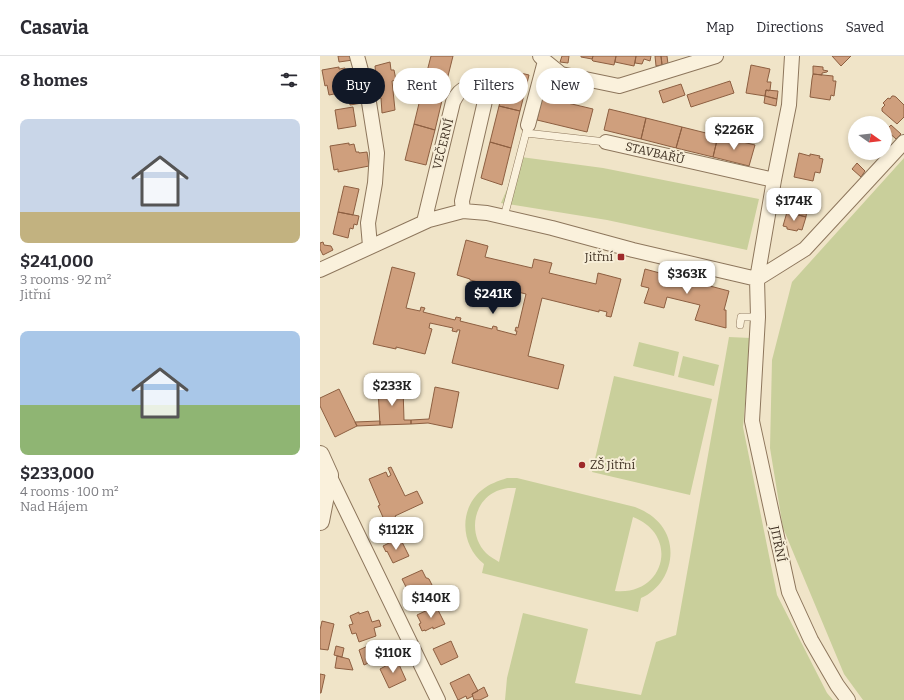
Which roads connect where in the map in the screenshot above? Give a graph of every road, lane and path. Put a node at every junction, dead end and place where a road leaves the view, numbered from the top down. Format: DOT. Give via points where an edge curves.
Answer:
graph roads {
  1 [pos="357,56"];
  2 [pos="716,56"];
  3 [pos="792,56"];
  4 [pos="542,59"];
  5 [pos="527,129"];
  6 [pos="606,142"];
  7 [pos="904,142"];
  8 [pos="774,180"];
  9 [pos="463,211"];
  10 [pos="504,217"];
  11 [pos="424,222"];
  12 [pos="370,246"];
  13 [pos="320,270"];
  14 [pos="757,279"];
  15 [pos="758,317"];
  16 [pos="740,326"];
  17 [pos="320,455"];
  18 [pos="329,475"];
  19 [pos="320,521"];
  20 [pos="438,700"];
  21 [pos="848,700"];
  1 -- 12 [label="street" via="368,96 377,153 368,223"];
  2 -- 4 [label="street" via="619,86 561,74"];
  3 -- 8 [label="street, JITŘNÍ" via="789,105"];
  4 -- 5 [label="street"];
  5 -- 6 [label="lane"];
  5 -- 10 [label="lane"];
  6 -- 8 [label="street, STAVBAŘŮ"];
  7 -- 14 [label="street" via="804,249"];
  8 -- 14 [label="street, JITŘNÍ"];
  9 -- 10 [label="street"];
  9 -- 11 [label="street"];
  9 -- 11 [label="street, VEČERNÍ" via="462,201 485,101 481,93 472,89 464,89 458,93 453,102"];
  10 -- 14 [label="street"];
  11 -- 12 [label="street"];
  12 -- 13 [label="street"];
  14 -- 15 [label="street, JITŘNÍ"];
  15 -- 16 [label="lane" via="741,317"];
  15 -- 21 [label="street, JITŘNÍ" via="752,421 789,592 811,640"];
  17 -- 18 [label="street"];
  18 -- 19 [label="street"];
  18 -- 20 [label="street"];
}
